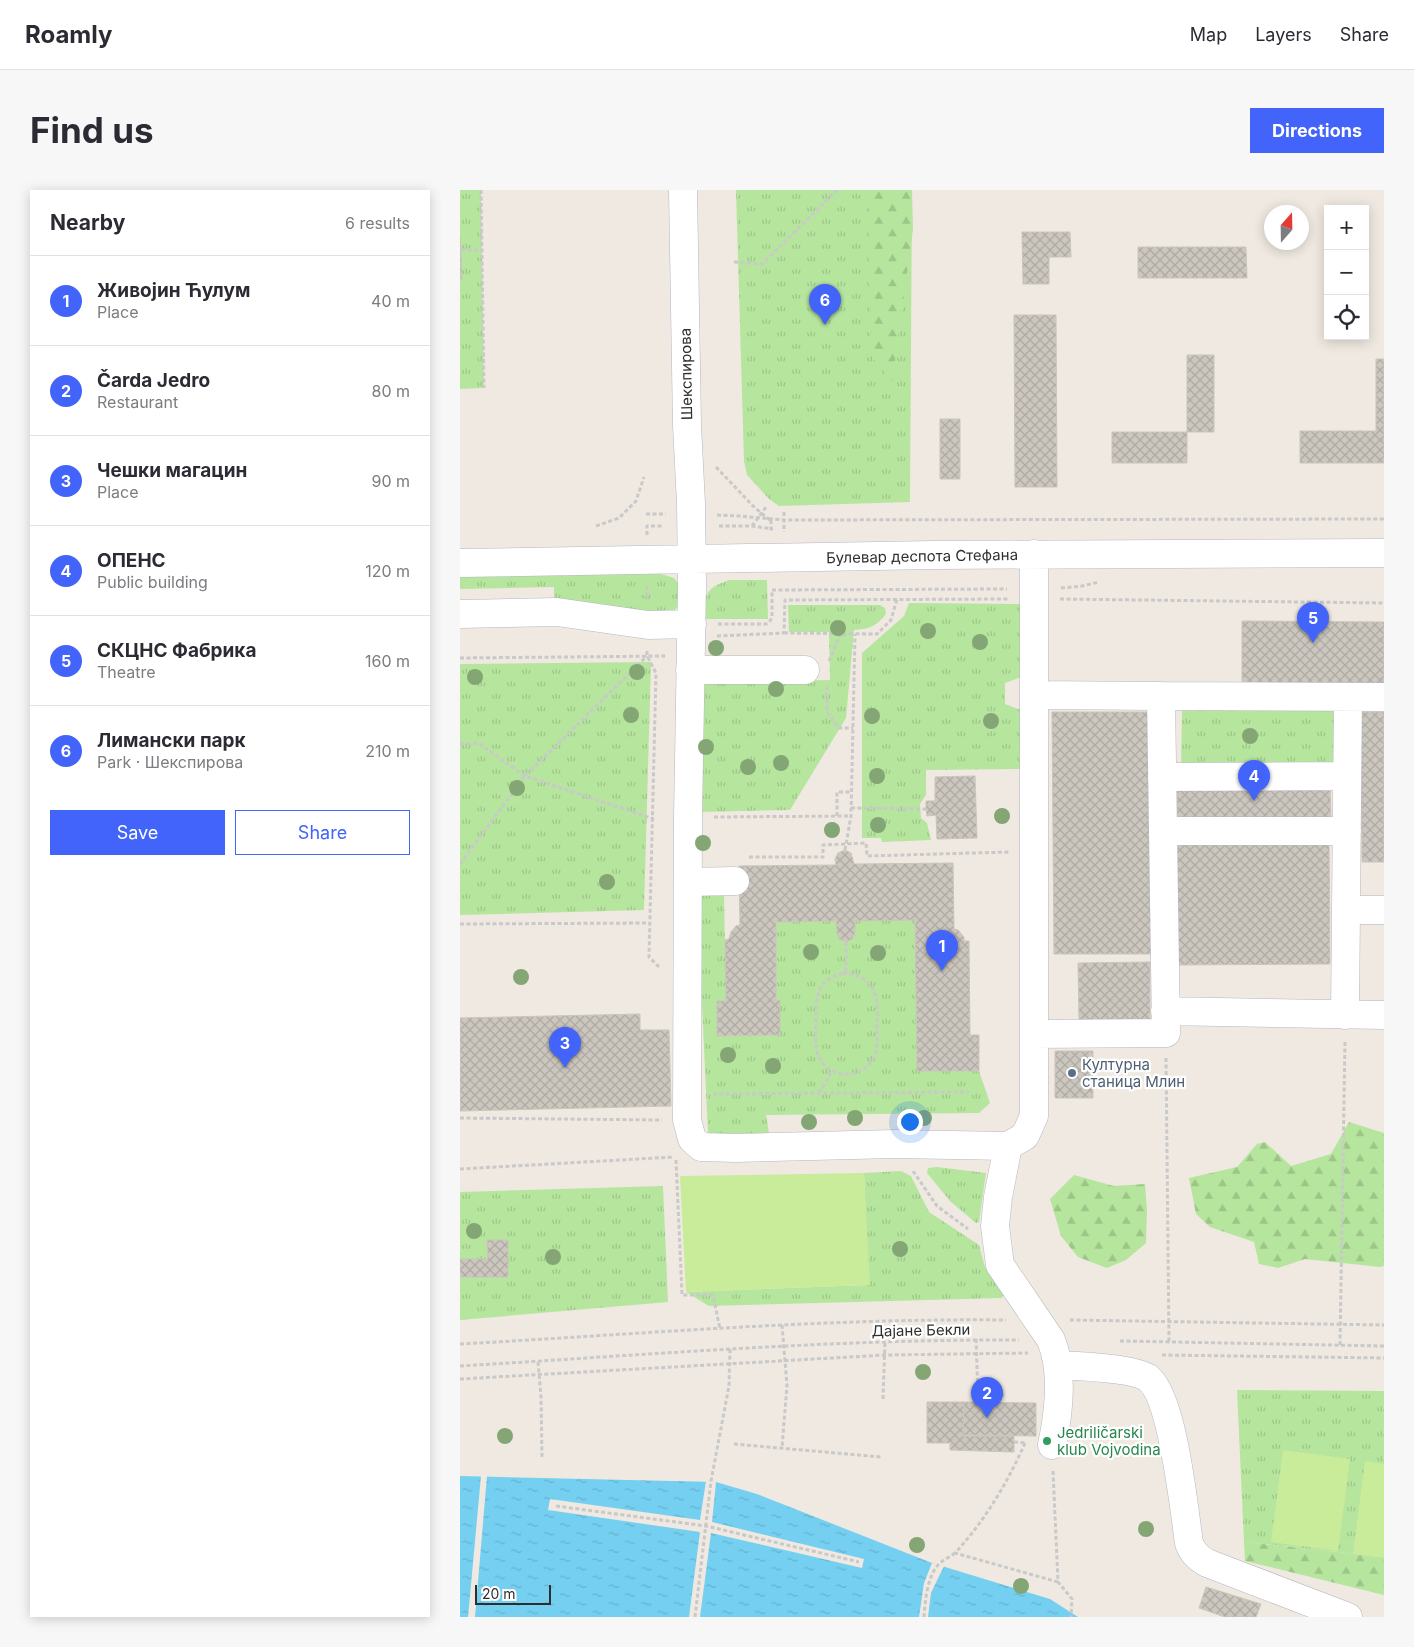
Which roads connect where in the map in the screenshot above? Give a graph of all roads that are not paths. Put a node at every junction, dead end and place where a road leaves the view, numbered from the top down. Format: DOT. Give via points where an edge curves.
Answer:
graph roads {
  1 [pos="684,190"];
  2 [pos="1034,554"];
  3 [pos="1384,554"];
  4 [pos="691,559"];
  5 [pos="460,563"];
  6 [pos="460,614"];
  7 [pos="692,624"];
  8 [pos="681,663"];
  9 [pos="820,672"];
  10 [pos="1034,695"];
  11 [pos="1161,696"];
  12 [pos="1384,696"];
  13 [pos="1348,697"];
  14 [pos="1347,776"];
  15 [pos="1162,777"];
  16 [pos="1163,831"];
  17 [pos="1347,831"];
  18 [pos="735,881"];
  19 [pos="688,882"];
  20 [pos="1346,910"];
  21 [pos="1384,910"];
  22 [pos="1345,1014"];
  23 [pos="1384,1015"];
  24 [pos="1166,1022"];
  25 [pos="1034,1034"];
  26 [pos="1008,1146"];
  27 [pos="1051,1345"];
  28 [pos="1052,1445"];
  29 [pos="1348,1617"];
  1 -- 4 [label="street, Шекспирова"];
  2 -- 3 [label="street, Булевар деспота Стефана"];
  2 -- 4 [label="street, Булевар деспота Стефана"];
  2 -- 10 [label="street"];
  4 -- 5 [label="street, Булевар деспота Стефана"];
  4 -- 7 [label="street, Шекспирова"];
  6 -- 7 [label="street" via="556,612 648,625"];
  7 -- 8 [label="street, Шекспирова"];
  8 -- 9 [label="street"];
  8 -- 19 [label="street, Шекспирова"];
  10 -- 11 [label="street"];
  10 -- 25 [label="street"];
  11 -- 13 [label="street"];
  11 -- 15 [label="street"];
  12 -- 13 [label="street"];
  13 -- 14 [label="street"];
  14 -- 15 [label="street"];
  14 -- 17 [label="street"];
  15 -- 16 [label="street"];
  16 -- 17 [label="street"];
  16 -- 24 [label="street"];
  17 -- 20 [label="street"];
  18 -- 19 [label="street"];
  19 -- 26 [label="street, Шекспирова" via="687,1107 692,1139 701,1147"];
  20 -- 21 [label="street"];
  20 -- 22 [label="street"];
  22 -- 23 [label="street"];
  22 -- 24 [label="street"];
  24 -- 25 [label="street"];
  25 -- 26 [label="street" via="1034,1116 1024,1136"];
  26 -- 27 [label="street" via="995,1226 1000,1265"];
  27 -- 28 [label="street" via="1057,1420"];
  27 -- 29 [label="street" via="1147,1378 1158,1389 1174,1439 1189,1543 1197,1557"];
}
